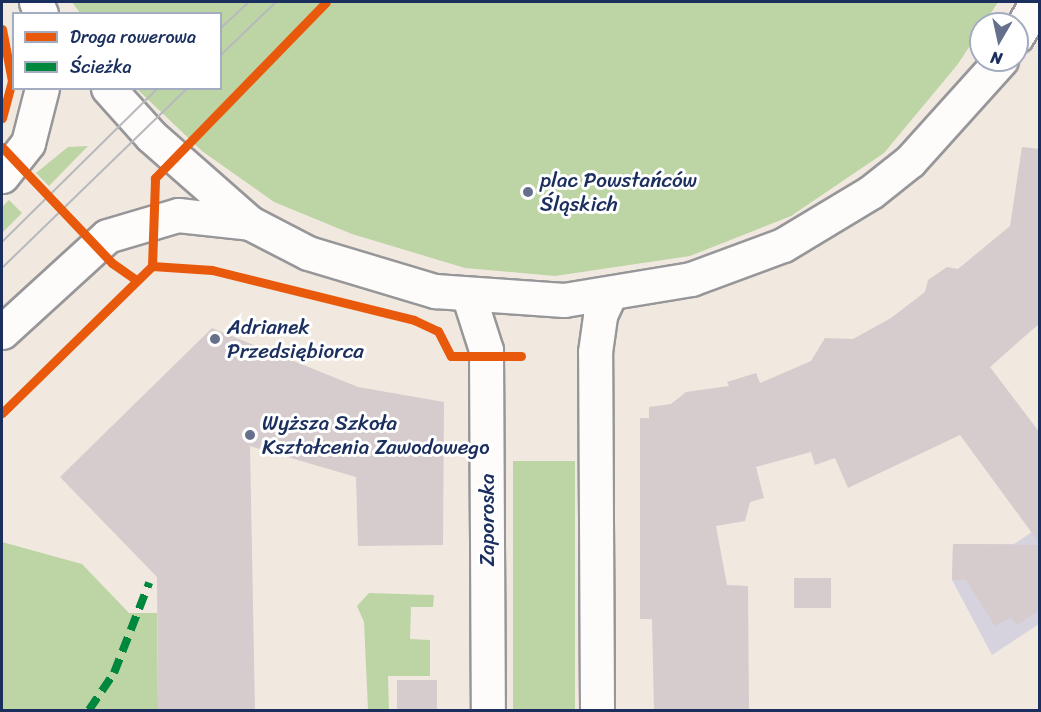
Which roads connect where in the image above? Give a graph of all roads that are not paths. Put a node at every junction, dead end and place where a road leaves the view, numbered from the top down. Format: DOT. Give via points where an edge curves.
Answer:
graph roads {
  1 [pos="991,72"];
  2 [pos="41,90"];
  3 [pos="110,90"];
  4 [pos="2,176"];
  5 [pos="250,223"];
  6 [pos="609,296"];
  7 [pos="469,297"];
  8 [pos="2,332"];
  9 [pos="488,711"];
  10 [pos="597,711"];
  1 -- 6 [label="main road" via="944,129 871,192 783,245 691,279"];
  2 -- 4 [label="main road" via="27,143"];
  3 -- 5 [label="main road" via="151,136"];
  5 -- 7 [label="main road" via="371,276"];
  5 -- 8 [label="main road" via="170,216 107,236"];
  6 -- 7 [label="main road" via="529,301"];
  6 -- 10 [label="main road" via="596,342"];
  7 -- 9 [label="main road, Zaporoska" via="486,351"];
}
